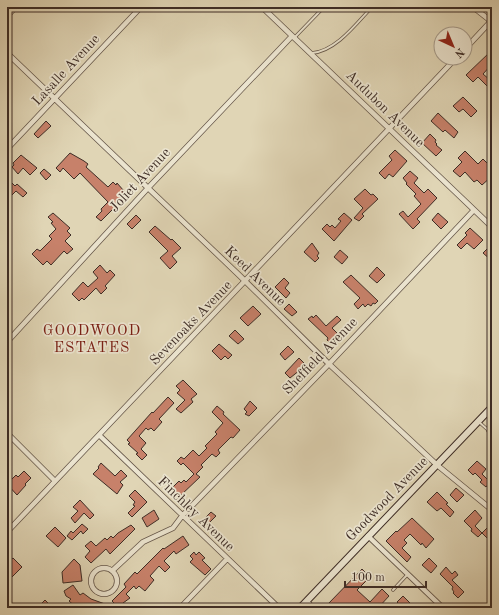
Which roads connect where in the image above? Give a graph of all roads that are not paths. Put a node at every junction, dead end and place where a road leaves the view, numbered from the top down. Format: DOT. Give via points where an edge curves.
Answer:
graph roads {
  1 [pos="16,7"];
  2 [pos="142,7"];
  3 [pos="262,7"];
  4 [pos="324,7"];
  5 [pos="372,7"];
  6 [pos="473,7"];
  7 [pos="7,16"];
  8 [pos="492,21"];
  9 [pos="293,37"];
  10 [pos="473,41"];
  11 [pos="7,53"];
  12 [pos="311,54"];
  13 [pos="449,66"];
  14 [pos="55,98"];
  15 [pos="390,129"];
  16 [pos="7,149"];
  17 [pos="148,188"];
  18 [pos="474,210"];
  19 [pos="492,227"];
  20 [pos="245,281"];
  21 [pos="7,342"];
  22 [pos="329,364"];
  23 [pos="491,412"];
  24 [pos="479,421"];
  25 [pos="488,430"];
  26 [pos="492,432"];
  27 [pos="7,433"];
  28 [pos="99,436"];
  29 [pos="492,436"];
  30 [pos="437,465"];
  31 [pos="55,481"];
  32 [pos="492,510"];
  33 [pos="182,516"];
  34 [pos="7,532"];
  35 [pos="368,536"];
  36 [pos="227,559"];
  37 [pos="112,571"];
  38 [pos="408,574"];
  39 [pos="393,590"];
  40 [pos="307,600"];
  41 [pos="180,608"];
  42 [pos="279,608"];
  43 [pos="300,608"];
  44 [pos="314,608"];
  45 [pos="443,608"];
  1 -- 7 [label="street"];
  2 -- 14 [label="street, Lasalle Avenue"];
  3 -- 9 [label="street, Audubon Avenue"];
  4 -- 9 [label="lane"];
  5 -- 12 [label="lane" via="333,46"];
  6 -- 8 [label="street"];
  8 -- 10 [label="street"];
  9 -- 12 [label="street, Audubon Avenue"];
  9 -- 17 [label="street, Joliet Avenue"];
  11 -- 14 [label="street, Keed Avenue"];
  12 -- 15 [label="street, Audubon Avenue"];
  13 -- 15 [label="street, Sevenoaks Avenue"];
  14 -- 16 [label="street, Lasalle Avenue"];
  14 -- 17 [label="street, Keed Avenue"];
  15 -- 18 [label="street, Audubon Avenue"];
  15 -- 20 [label="street, Sevenoaks Avenue"];
  17 -- 20 [label="street, Keed Avenue"];
  17 -- 21 [label="street, Joliet Avenue"];
  18 -- 19 [label="street, Audubon Avenue"];
  18 -- 22 [label="street, Sheffield Avenue"];
  20 -- 22 [label="street, Keed Avenue"];
  20 -- 28 [label="street, Sevenoaks Avenue"];
  22 -- 30 [label="street, Keed Avenue"];
  22 -- 33 [label="street, Sheffield Avenue"];
  23 -- 24 [label="street, Goodwood Avenue"];
  24 -- 25 [label="lane"];
  24 -- 30 [label="street, Goodwood Avenue"];
  25 -- 26 [label="lane"];
  25 -- 29 [label="lane"];
  27 -- 31 [label="street"];
  28 -- 31 [label="street, Sevenoaks Avenue"];
  28 -- 33 [label="street, Finchley Avenue"];
  30 -- 32 [label="street, Keed Avenue"];
  30 -- 35 [label="street, Goodwood Avenue"];
  31 -- 34 [label="street, Sevenoaks Avenue"];
  33 -- 36 [label="street, Finchley Avenue"];
  33 -- 37 [label="street, Sheffield Avenue" via="172,528 143,542"];
  35 -- 38 [label="street"];
  35 -- 40 [label="street, Goodwood Avenue"];
  36 -- 41 [label="street"];
  36 -- 42 [label="street, Finchley Avenue"];
  37 -- 37 [label="street" via="117,581 115,587 106,593 95,590 92,586 92,574 102,568"];
  38 -- 39 [label="lane"];
  38 -- 45 [label="street"];
  40 -- 43 [label="street, Goodwood Avenue"];
  40 -- 44 [label="lane"];
}
